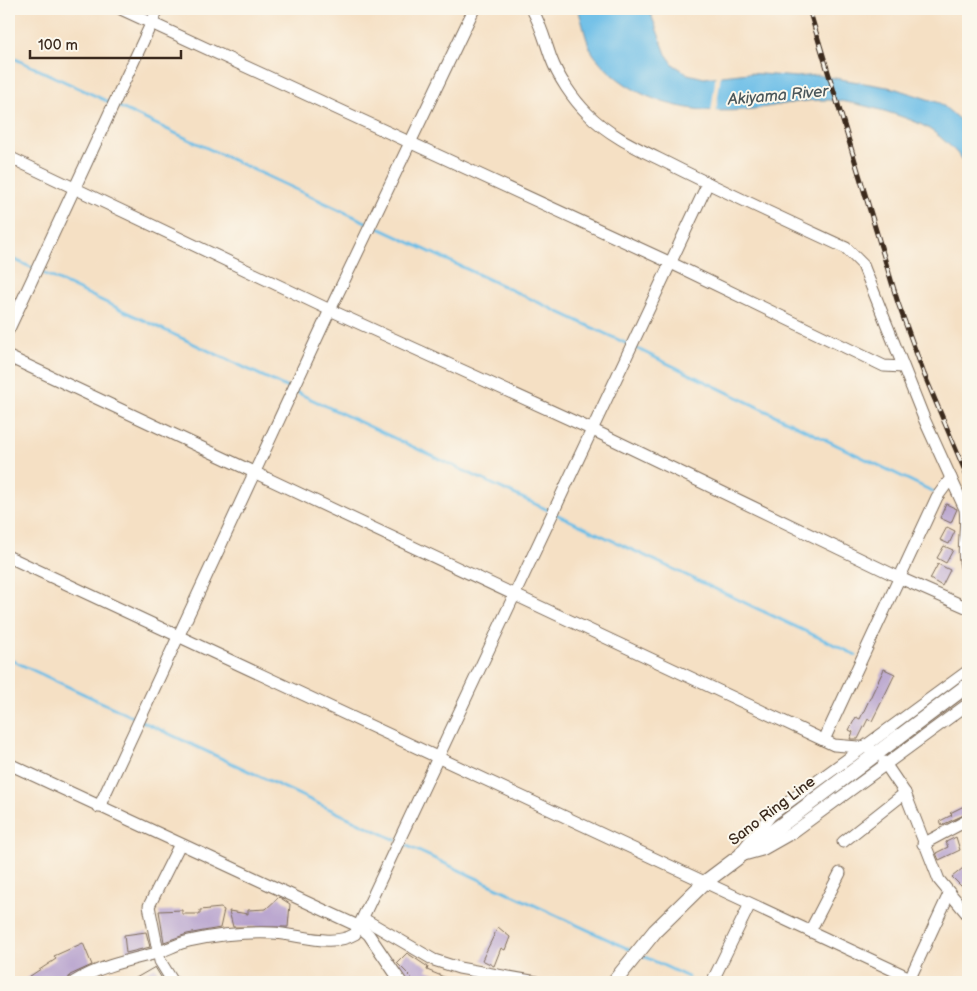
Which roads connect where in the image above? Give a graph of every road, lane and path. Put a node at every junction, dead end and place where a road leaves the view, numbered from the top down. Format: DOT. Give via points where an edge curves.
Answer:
graph roads {
  1 [pos="121,9"];
  2 [pos="158,9"];
  3 [pos="474,9"];
  4 [pos="532,9"];
  5 [pos="152,23"];
  6 [pos="411,142"];
  7 [pos="9,157"];
  8 [pos="708,183"];
  9 [pos="75,188"];
  10 [pos="671,263"];
  11 [pos="330,310"];
  12 [pos="9,329"];
  13 [pos="9,357"];
  14 [pos="903,367"];
  15 [pos="593,430"];
  16 [pos="255,472"];
  17 [pos="951,478"];
  18 [pos="9,557"];
  19 [pos="968,572"];
  20 [pos="900,578"];
  21 [pos="514,594"];
  22 [pos="968,608"];
  23 [pos="178,636"];
  24 [pos="968,671"];
  25 [pos="968,685"];
  26 [pos="934,697"];
  27 [pos="968,704"];
  28 [pos="948,718"];
  29 [pos="824,740"];
  30 [pos="867,748"];
  31 [pos="438,758"];
  32 [pos="9,764"];
  33 [pos="885,764"];
  34 [pos="905,793"];
  35 [pos="99,807"];
  36 [pos="968,820"];
  37 [pos="843,842"];
  38 [pos="180,844"];
  39 [pos="923,844"];
  40 [pos="738,857"];
  41 [pos="840,873"];
  42 [pos="704,883"];
  43 [pos="949,894"];
  44 [pos="750,904"];
  45 [pos="968,915"];
  46 [pos="362,923"];
  47 [pos="810,932"];
  48 [pos="158,953"];
  49 [pos="911,980"];
  50 [pos="74,982"];
  51 [pos="173,982"];
  52 [pos="401,982"];
  53 [pos="537,982"];
  54 [pos="614,982"];
  55 [pos="712,982"];
  1 -- 5 [label="street"];
  2 -- 5 [label="street"];
  3 -- 6 [label="street"];
  4 -- 8 [label="street" via="552,60 586,112 630,144"];
  5 -- 6 [label="street"];
  5 -- 9 [label="street"];
  6 -- 10 [label="street"];
  6 -- 11 [label="street"];
  7 -- 9 [label="street"];
  8 -- 10 [label="street"];
  8 -- 14 [label="street" via="846,248 856,256 869,276"];
  9 -- 11 [label="street"];
  9 -- 12 [label="street"];
  10 -- 14 [label="street" via="884,366"];
  10 -- 15 [label="street"];
  11 -- 15 [label="street"];
  11 -- 16 [label="street"];
  13 -- 16 [label="street"];
  14 -- 17 [label="street"];
  15 -- 20 [label="street"];
  15 -- 21 [label="street"];
  16 -- 21 [label="street"];
  16 -- 23 [label="street"];
  17 -- 19 [label="street" via="968,524 965,560"];
  17 -- 20 [label="street" via="936,497"];
  18 -- 23 [label="street"];
  20 -- 22 [label="street"];
  20 -- 29 [label="street"];
  21 -- 29 [label="street"];
  21 -- 31 [label="street"];
  23 -- 31 [label="street"];
  23 -- 35 [label="street"];
  24 -- 26 [label="street"];
  25 -- 40 [label="main road, Sano Ring Line, bridge"];
  26 -- 28 [label="street"];
  26 -- 30 [label="street"];
  27 -- 28 [label="street"];
  28 -- 33 [label="street"];
  29 -- 30 [label="street" via="838,746"];
  30 -- 40 [label="street" via="771,815"];
  31 -- 42 [label="street"];
  31 -- 46 [label="street"];
  32 -- 35 [label="street"];
  33 -- 34 [label="street"];
  33 -- 40 [label="street" via="792,833 762,850"];
  34 -- 37 [label="street"];
  34 -- 39 [label="street"];
  35 -- 38 [label="street"];
  36 -- 39 [label="street"];
  38 -- 46 [label="street"];
  38 -- 48 [label="street" via="149,906"];
  39 -- 43 [label="street"];
  40 -- 42 [label="main road, Sano Ring Line"];
  41 -- 47 [label="street"];
  42 -- 44 [label="street"];
  42 -- 54 [label="main road, Sano Ring Line" via="655,931"];
  43 -- 45 [label="street"];
  43 -- 49 [label="street"];
  44 -- 47 [label="street"];
  44 -- 55 [label="street"];
  46 -- 48 [label="street" via="347,939 246,933 187,942"];
  46 -- 52 [label="street"];
  46 -- 53 [label="street" via="434,960 459,968"];
  47 -- 49 [label="street"];
  48 -- 50 [label="street" via="101,968"];
  48 -- 51 [label="street"];
}
